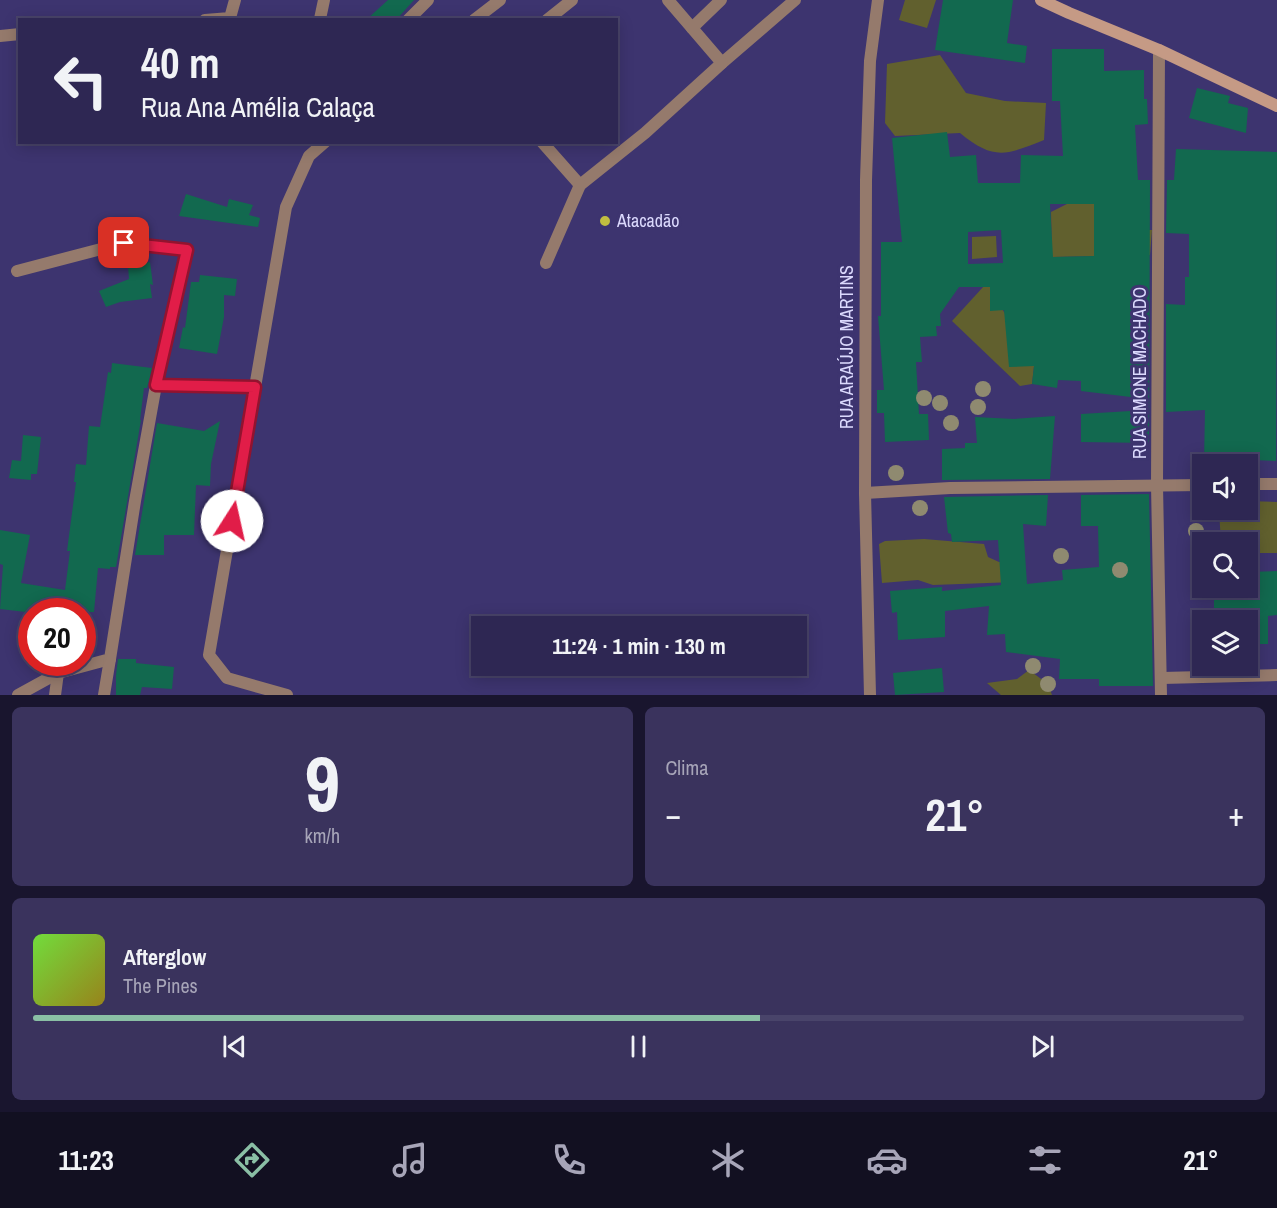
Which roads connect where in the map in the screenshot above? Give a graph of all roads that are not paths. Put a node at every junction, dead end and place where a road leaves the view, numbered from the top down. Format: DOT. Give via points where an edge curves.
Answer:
graph roads {
  1 [pos="235,0"];
  2 [pos="324,0"];
  3 [pos="428,0"];
  4 [pos="500,0"];
  5 [pos="572,0"];
  6 [pos="668,0"];
  7 [pos="722,0"];
  8 [pos="795,0"];
  9 [pos="878,0"];
  10 [pos="1041,0"];
  11 [pos="230,18"];
  12 [pos="320,18"];
  13 [pos="410,18"];
  14 [pos="477,18"];
  15 [pos="550,18"];
  16 [pos="692,27"];
  17 [pos="18,34"];
  18 [pos="0,36"];
  19 [pos="1159,50"];
  20 [pos="722,63"];
  21 [pos="1277,106"];
  22 [pos="323,144"];
  23 [pos="544,144"];
  24 [pos="580,185"];
  25 [pos="546,263"];
  26 [pos="17,271"];
  27 [pos="156,385"];
  28 [pos="255,387"];
  29 [pos="1258,484"];
  30 [pos="1277,484"];
  31 [pos="1157,485"];
  32 [pos="1192,485"];
  33 [pos="865,493"];
  34 [pos="110,660"];
  35 [pos="96,664"];
  36 [pos="1277,675"];
  37 [pos="53,676"];
  38 [pos="58,676"];
  39 [pos="1162,678"];
  40 [pos="18,695"];
  41 [pos="55,695"];
  42 [pos="104,695"];
  43 [pos="287,695"];
  44 [pos="870,695"];
  45 [pos="1161,695"];
  1 -- 11 [label="street"];
  2 -- 12 [label="street"];
  3 -- 13 [label="street"];
  4 -- 14 [label="street"];
  5 -- 15 [label="street"];
  6 -- 16 [label="street"];
  7 -- 16 [label="street"];
  8 -- 20 [label="street"];
  9 -- 33 [label="street, RUA ARAÚJO MARTINS" via="870,61 866,180"];
  10 -- 19 [label="main road"];
  16 -- 20 [label="street"];
  17 -- 18 [label="street"];
  19 -- 21 [label="main road"];
  19 -- 31 [label="street, RUA SIMONE MACHADO"];
  20 -- 24 [label="street"];
  22 -- 28 [label="street" via="309,156 286,207"];
  23 -- 24 [label="street"];
  24 -- 25 [label="street"];
  26 -- 27 [label="street" via="124,243 187,250"];
  27 -- 28 [label="street"];
  27 -- 34 [label="street"];
  28 -- 43 [label="street" via="209,655 227,678"];
  29 -- 30 [label="street"];
  31 -- 32 [label="street"];
  31 -- 33 [label="street"];
  31 -- 39 [label="street, RUA SIMONE MACHADO"];
  33 -- 44 [label="street, RUA ARAÚJO MARTINS"];
  34 -- 35 [label="street"];
  34 -- 42 [label="street"];
  36 -- 39 [label="street"];
  37 -- 40 [label="street"];
  38 -- 41 [label="street"];
  39 -- 45 [label="street, RUA SIMONE MACHADO"];
}
